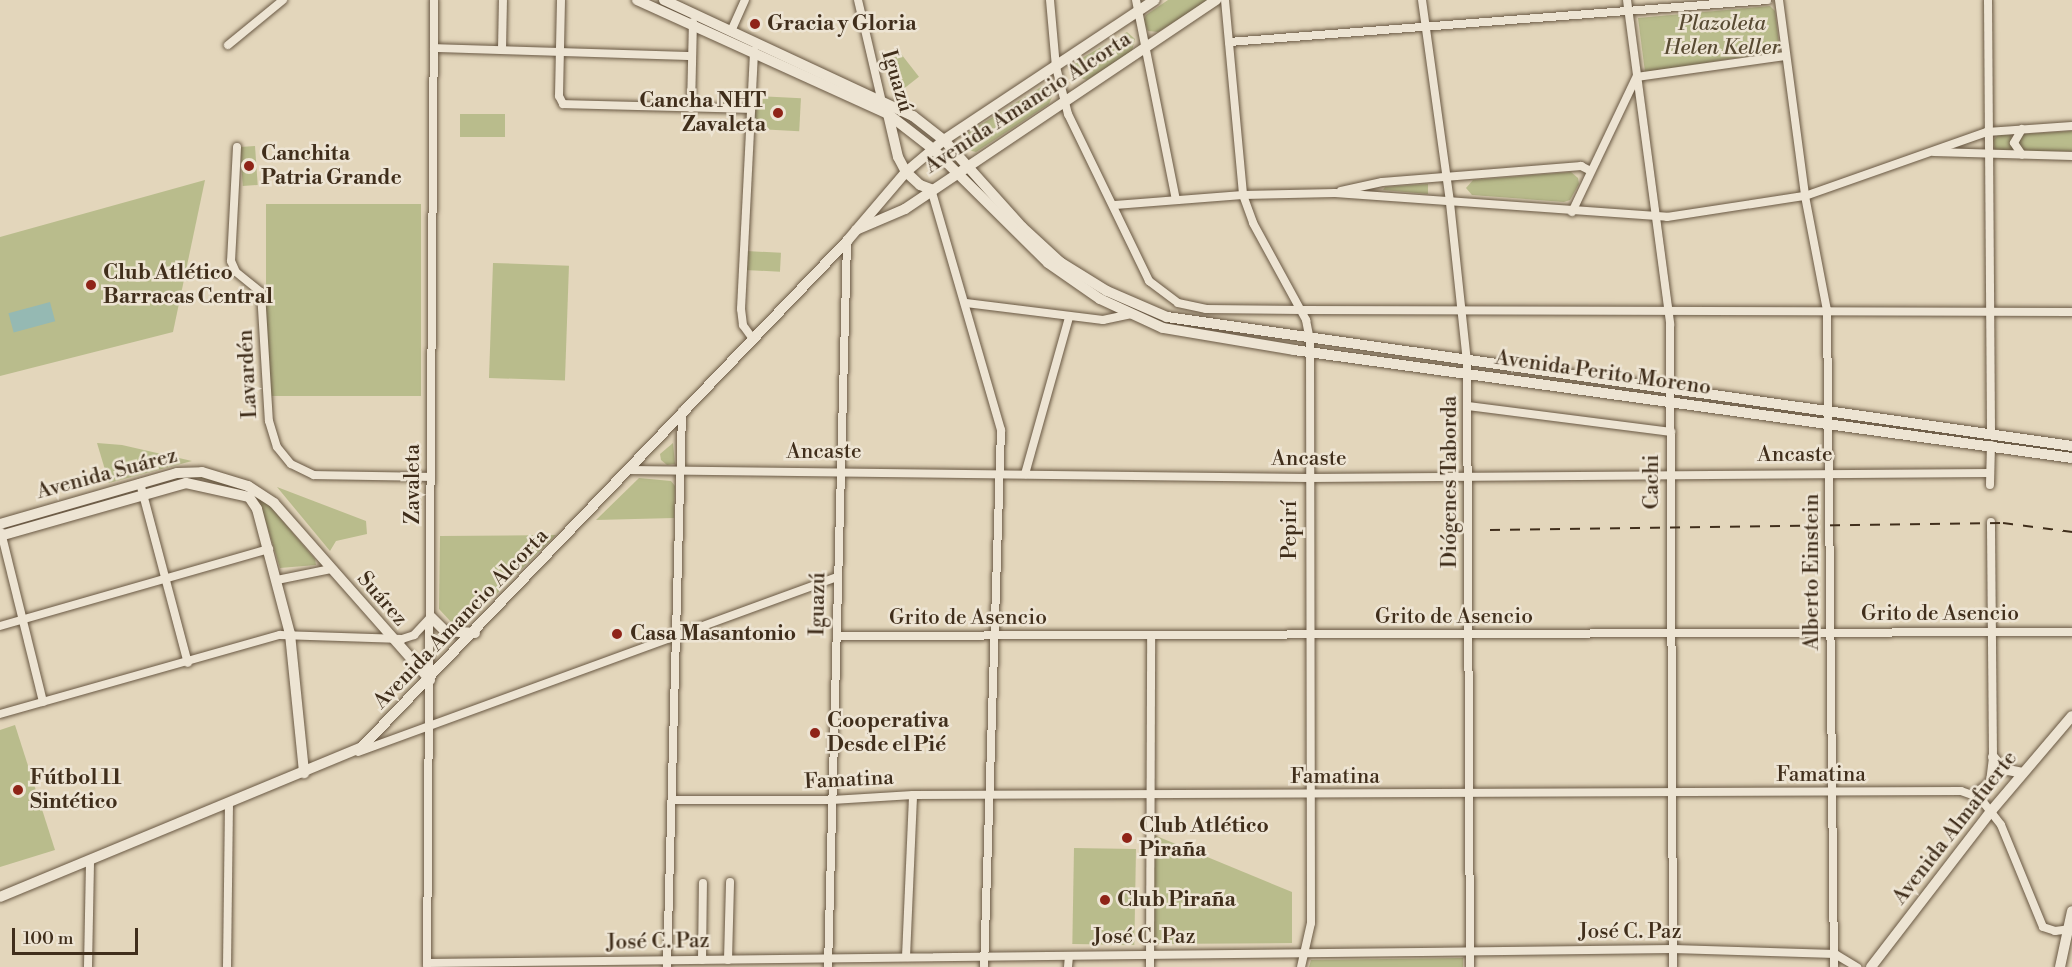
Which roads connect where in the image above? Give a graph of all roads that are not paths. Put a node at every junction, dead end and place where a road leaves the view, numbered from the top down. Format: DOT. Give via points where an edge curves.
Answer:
graph roads {
  1 [pos="283,0"];
  2 [pos="434,0"];
  3 [pos="503,0"];
  4 [pos="561,0"];
  5 [pos="637,0"];
  6 [pos="664,0"];
  7 [pos="746,0"];
  8 [pos="858,0"];
  9 [pos="1050,0"];
  10 [pos="1136,0"];
  11 [pos="1155,0"];
  12 [pos="1216,0"];
  13 [pos="1225,0"];
  14 [pos="1422,0"];
  15 [pos="1627,0"];
  16 [pos="1767,0"];
  17 [pos="1779,0"];
  18 [pos="1988,0"];
  19 [pos="1708,2"];
  20 [pos="1629,11"];
  21 [pos="1137,12"];
  22 [pos="694,18"];
  23 [pos="1426,26"];
  24 [pos="732,29"];
  25 [pos="754,39"];
  26 [pos="1229,42"];
  27 [pos="228,45"];
  28 [pos="434,48"];
  29 [pos="502,50"];
  30 [pos="1144,50"];
  31 [pos="754,52"];
  32 [pos="559,55"];
  33 [pos="692,56"];
  34 [pos="1785,56"];
  35 [pos="1056,67"];
  36 [pos="1637,77"];
  37 [pos="880,97"];
  38 [pos="1064,101"];
  39 [pos="691,108"];
  40 [pos="751,108"];
  41 [pos="888,114"];
  42 [pos="2072,126"];
  43 [pos="2024,129"];
  44 [pos="1987,132"];
  45 [pos="944,140"];
  46 [pos="237,147"];
  47 [pos="933,149"];
  48 [pos="1927,152"];
  49 [pos="1988,155"];
  50 [pos="2024,156"];
  51 [pos="2072,156"];
  52 [pos="970,165"];
  53 [pos="1591,171"];
  54 [pos="906,172"];
  55 [pos="959,173"];
  56 [pos="1447,178"];
  57 [pos="931,189"];
  58 [pos="1335,193"];
  59 [pos="1243,195"];
  60 [pos="1805,196"];
  61 [pos="1176,200"];
  62 [pos="1450,203"];
  63 [pos="1115,205"];
  64 [pos="1572,212"];
  65 [pos="1654,217"];
  66 [pos="856,230"];
  67 [pos="847,242"];
  68 [pos="966,303"];
  69 [pos="1132,309"];
  70 [pos="1301,310"];
  71 [pos="1463,310"];
  72 [pos="1668,310"];
  73 [pos="1827,310"];
  74 [pos="1990,311"];
  75 [pos="2072,312"];
  76 [pos="1069,317"];
  77 [pos="753,339"];
  78 [pos="1310,340"];
  79 [pos="1310,352"];
  80 [pos="1467,361"];
  81 [pos="1467,374"];
  82 [pos="1672,390"];
  83 [pos="1671,403"];
  84 [pos="1468,406"];
  85 [pos="682,411"];
  86 [pos="1829,411"];
  87 [pos="1830,423"];
  88 [pos="1671,432"];
  89 [pos="1991,440"];
  90 [pos="2072,446"];
  91 [pos="2072,458"];
  92 [pos="628,470"];
  93 [pos="681,470"];
  94 [pos="840,470"];
  95 [pos="1669,473"];
  96 [pos="1830,473"];
  97 [pos="1990,473"];
  98 [pos="1001,474"];
  99 [pos="1025,474"];
  100 [pos="1468,476"];
  101 [pos="431,477"];
  102 [pos="1308,478"];
  103 [pos="1990,485"];
  104 [pos="141,489"];
  105 [pos="1991,522"];
  106 [pos="0,531"];
  107 [pos="269,549"];
  108 [pos="331,569"];
  109 [pos="837,577"];
  110 [pos="165,579"];
  111 [pos="277,580"];
  112 [pos="431,617"];
  113 [pos="24,619"];
  114 [pos="0,626"];
  115 [pos="1673,632"];
  116 [pos="1831,632"];
  117 [pos="1994,632"];
  118 [pos="2072,632"];
  119 [pos="475,633"];
  120 [pos="290,634"];
  121 [pos="676,634"];
  122 [pos="1308,634"];
  123 [pos="996,635"];
  124 [pos="837,636"];
  125 [pos="1151,636"];
  126 [pos="1469,636"];
  127 [pos="390,638"];
  128 [pos="188,663"];
  129 [pos="430,680"];
  130 [pos="43,702"];
  131 [pos="0,714"];
  132 [pos="2072,716"];
  133 [pos="429,727"];
  134 [pos="351,754"];
  135 [pos="1994,757"];
  136 [pos="303,773"];
  137 [pos="2023,773"];
  138 [pos="1673,793"];
  139 [pos="1470,794"];
  140 [pos="1832,794"];
  141 [pos="1974,794"];
  142 [pos="913,795"];
  143 [pos="1311,795"];
  144 [pos="1150,796"];
  145 [pos="991,797"];
  146 [pos="672,800"];
  147 [pos="832,800"];
  148 [pos="229,803"];
  149 [pos="1992,810"];
  150 [pos="90,861"];
  151 [pos="730,882"];
  152 [pos="703,883"];
  153 [pos="0,897"];
  154 [pos="2072,912"];
  155 [pos="2070,929"];
  156 [pos="1673,949"];
  157 [pos="1470,951"];
  158 [pos="1306,953"];
  159 [pos="1835,954"];
  160 [pos="1069,956"];
  161 [pos="1150,956"];
  162 [pos="906,957"];
  163 [pos="985,957"];
  164 [pos="702,960"];
  165 [pos="728,960"];
  166 [pos="715,963"];
  167 [pos="741,963"];
  168 [pos="769,963"];
  169 [pos="796,963"];
  170 [pos="828,963"];
  171 [pos="667,964"];
  172 [pos="427,965"];
  173 [pos="88,967"];
  174 [pos="227,967"];
  175 [pos="984,967"];
  176 [pos="1068,967"];
  177 [pos="1150,967"];
  178 [pos="1301,967"];
  179 [pos="1470,967"];
  180 [pos="1673,967"];
  181 [pos="1834,967"];
  182 [pos="1857,967"];
  183 [pos="1871,967"];
  184 [pos="2060,967"];
  1 -- 27 [label="street"];
  2 -- 28 [label="street, Zavaleta"];
  3 -- 29 [label="street"];
  4 -- 32 [label="street"];
  5 -- 22 [label="main road"];
  6 -- 22 [label="main road"];
  7 -- 24 [label="street"];
  8 -- 37 [label="street, Iguazú"];
  9 -- 35 [label="street"];
  10 -- 21 [label="street"];
  11 -- 21 [label="main road, Avenida Amancio Alcorta"];
  12 -- 30 [label="main road, Avenida Amancio Alcorta"];
  13 -- 26 [label="street, Pepirí"];
  14 -- 23 [label="street, Diógenes Taborda"];
  15 -- 20 [label="street, Cachi"];
  16 -- 19 [label="street"];
  17 -- 34 [label="street, Alberto Einstein"];
  18 -- 44 [label="street"];
  19 -- 20 [label="street"];
  20 -- 23 [label="street"];
  20 -- 36 [label="street, Cachi"];
  21 -- 30 [label="street"];
  21 -- 35 [label="main road, Avenida Amancio Alcorta"];
  22 -- 24 [label="main road"];
  22 -- 31 [label="main road"];
  22 -- 33 [label="street"];
  23 -- 26 [label="street"];
  23 -- 56 [label="street, Diógenes Taborda"];
  24 -- 25 [label="main road"];
  25 -- 31 [label="street"];
  25 -- 37 [label="main road"];
  26 -- 59 [label="street, Pepirí"];
  28 -- 29 [label="street"];
  28 -- 101 [label="street, Zavaleta"];
  29 -- 32 [label="street"];
  30 -- 38 [label="main road, Avenida Amancio Alcorta"];
  30 -- 61 [label="street"];
  31 -- 40 [label="street"];
  31 -- 41 [label="main road"];
  32 -- 33 [label="street"];
  32 -- 39 [label="street" via="559,98 563,104"];
  33 -- 39 [label="street"];
  34 -- 36 [label="street"];
  34 -- 60 [label="street, Alberto Einstein"];
  35 -- 38 [label="street"];
  35 -- 45 [label="main road, Avenida Amancio Alcorta"];
  36 -- 53 [label="street"];
  36 -- 65 [label="street, Cachi"];
  37 -- 41 [label="street, Iguazú"];
  37 -- 45 [label="main road" via="920,120"];
  38 -- 52 [label="main road, Avenida Amancio Alcorta"];
  38 -- 63 [label="street"];
  39 -- 40 [label="street"];
  40 -- 77 [label="street" via="741,309 743,325"];
  41 -- 47 [label="main road"];
  41 -- 54 [label="main road, Iguazú" via="898,157"];
  42 -- 43 [label="street"];
  43 -- 44 [label="street"];
  43 -- 50 [label="street" via="2014,141 2016,150"];
  44 -- 48 [label="street"];
  44 -- 49 [label="street"];
  45 -- 47 [label="main road, Avenida Amancio Alcorta"];
  45 -- 52 [label="main road"];
  46 -- 101 [label="street, Lavardén" via="231,261 236,272 261,292 269,421 277,447 291,464 314,476"];
  47 -- 54 [label="main road, Avenida Amancio Alcorta"];
  47 -- 55 [label="main road"];
  48 -- 49 [label="street"];
  48 -- 60 [label="street"];
  49 -- 50 [label="street"];
  49 -- 74 [label="street"];
  50 -- 51 [label="street"];
  52 -- 55 [label="main road, Avenida Amancio Alcorta"];
  52 -- 69 [label="main road" via="1022,227 1054,256"];
  53 -- 56 [label="street" via="1581,166"];
  53 -- 64 [label="street"];
  54 -- 57 [label="main road"];
  54 -- 66 [label="main road, Avenida Amancio Alcorta"];
  55 -- 57 [label="main road, Avenida Amancio Alcorta"];
  55 -- 69 [label="main road" via="1048,263"];
  56 -- 58 [label="street" via="1382,182"];
  56 -- 62 [label="street, Diógenes Taborda"];
  57 -- 66 [label="main road, Avenida Amancio Alcorta" via="905,209"];
  57 -- 68 [label="street"];
  58 -- 59 [label="street"];
  58 -- 62 [label="street"];
  59 -- 61 [label="street"];
  59 -- 70 [label="street, Pepirí" via="1253,223"];
  60 -- 65 [label="street"];
  60 -- 73 [label="street, Alberto Einstein"];
  61 -- 63 [label="street"];
  62 -- 64 [label="street"];
  62 -- 71 [label="street, Diógenes Taborda"];
  63 -- 70 [label="street" via="1155,288 1178,303 1206,309"];
  64 -- 65 [label="street"];
  65 -- 72 [label="street, Cachi"];
  66 -- 67 [label="main road, Avenida Amancio Alcorta"];
  67 -- 77 [label="main road, Avenida Amancio Alcorta"];
  67 -- 94 [label="street, Iguazú"];
  68 -- 76 [label="street"];
  68 -- 98 [label="street" via="999,412"];
  69 -- 76 [label="street" via="1103,320"];
  69 -- 78 [label="main road, Avenida Perito Moreno" via="1193,323"];
  69 -- 79 [label="main road, Avenida Perito Moreno" via="1190,335"];
  70 -- 71 [label="street"];
  70 -- 78 [label="street, Pepirí"];
  71 -- 72 [label="street"];
  71 -- 80 [label="street, Diógenes Taborda"];
  72 -- 73 [label="street"];
  72 -- 82 [label="street, Cachi"];
  73 -- 74 [label="street"];
  73 -- 86 [label="street, Alberto Einstein"];
  74 -- 75 [label="street"];
  74 -- 89 [label="street"];
  76 -- 99 [label="street"];
  77 -- 85 [label="main road, Avenida Amancio Alcorta"];
  78 -- 79 [label="street, Pepirí"];
  78 -- 80 [label="main road, Avenida Perito Moreno"];
  79 -- 81 [label="main road, Avenida Perito Moreno"];
  79 -- 102 [label="street, Pepirí"];
  80 -- 81 [label="street, Diógenes Taborda"];
  80 -- 82 [label="main road, Avenida Perito Moreno"];
  81 -- 83 [label="main road, Avenida Perito Moreno"];
  81 -- 84 [label="street, Diógenes Taborda"];
  82 -- 83 [label="street, Cachi"];
  82 -- 86 [label="main road, Avenida Perito Moreno"];
  83 -- 87 [label="main road, Avenida Perito Moreno"];
  83 -- 88 [label="street, Cachi"];
  84 -- 88 [label="street"];
  84 -- 100 [label="street, Diógenes Taborda"];
  85 -- 92 [label="main road, Avenida Amancio Alcorta"];
  85 -- 93 [label="street"];
  86 -- 87 [label="street, Alberto Einstein"];
  86 -- 89 [label="main road, Avenida Perito Moreno"];
  87 -- 89 [label="main road, Avenida Perito Moreno"];
  87 -- 96 [label="street, Alberto Einstein"];
  88 -- 95 [label="street, Cachi"];
  89 -- 90 [label="main road, Avenida Perito Moreno"];
  89 -- 91 [label="main road, Avenida Perito Moreno"];
  89 -- 97 [label="street"];
  92 -- 93 [label="street, Ancaste"];
  92 -- 119 [label="main road, Avenida Amancio Alcorta"];
  93 -- 94 [label="street, Ancaste"];
  93 -- 121 [label="street"];
  94 -- 98 [label="street, Ancaste"];
  94 -- 109 [label="street, Iguazú"];
  95 -- 96 [label="street, Ancaste"];
  95 -- 100 [label="street, Ancaste"];
  95 -- 115 [label="street, Cachi"];
  96 -- 97 [label="street, Ancaste"];
  96 -- 116 [label="street, Alberto Einstein"];
  97 -- 103 [label="street"];
  98 -- 99 [label="street, Ancaste"];
  98 -- 123 [label="street"];
  99 -- 102 [label="street, Ancaste"];
  100 -- 102 [label="street, Ancaste"];
  100 -- 126 [label="street, Diógenes Taborda"];
  101 -- 112 [label="street, Zavaleta"];
  102 -- 122 [label="street, Pepirí"];
  104 -- 106 [label="main road, Avenida Suárez"];
  104 -- 107 [label="main road, Avenida Suárez" via="194,482 249,497 257,509"];
  104 -- 108 [label="main road, Avenida Suárez" via="190,472 248,486 274,503"];
  104 -- 110 [label="street"];
  105 -- 117 [label="street"];
  106 -- 113 [label="street"];
  107 -- 110 [label="street"];
  107 -- 111 [label="main road"];
  108 -- 111 [label="street"];
  108 -- 127 [label="main road, Suárez"];
  109 -- 121 [label="street"];
  109 -- 124 [label="street, Iguazú"];
  110 -- 113 [label="street"];
  110 -- 128 [label="street"];
  111 -- 120 [label="main road"];
  112 -- 119 [label="main road" via="445,631"];
  112 -- 127 [label="street" via="414,635"];
  112 -- 129 [label="street, Zavaleta"];
  113 -- 114 [label="street"];
  113 -- 130 [label="street"];
  115 -- 116 [label="street, Grito de Asencio"];
  115 -- 126 [label="street, Grito de Asencio"];
  115 -- 138 [label="street, Cachi"];
  116 -- 117 [label="street, Grito de Asencio"];
  116 -- 140 [label="street, Alberto Einstein"];
  117 -- 118 [label="street, Grito de Asencio"];
  117 -- 135 [label="street"];
  119 -- 129 [label="main road, Avenida Amancio Alcorta"];
  120 -- 127 [label="street"];
  120 -- 128 [label="street"];
  120 -- 136 [label="main road"];
  121 -- 133 [label="street"];
  121 -- 146 [label="street"];
  122 -- 125 [label="street, Grito de Asencio"];
  122 -- 126 [label="street, Grito de Asencio"];
  122 -- 143 [label="street, Pepirí"];
  123 -- 124 [label="street, Grito de Asencio"];
  123 -- 125 [label="street, Grito de Asencio"];
  123 -- 145 [label="street"];
  124 -- 147 [label="street, Iguazú"];
  125 -- 144 [label="street"];
  126 -- 139 [label="street, Diógenes Taborda"];
  127 -- 129 [label="main road, Suárez"];
  128 -- 130 [label="street"];
  129 -- 133 [label="street, Zavaleta"];
  129 -- 134 [label="main road, Avenida Amancio Alcorta" via="372,740"];
  130 -- 131 [label="street"];
  132 -- 137 [label="main road, Avenida Almafuerte"];
  133 -- 134 [label="street"];
  133 -- 172 [label="street, Zavaleta"];
  134 -- 136 [label="main road, Avenida Amancio Alcorta"];
  135 -- 137 [label="main road" via="2003,769"];
  135 -- 141 [label="street" via="1990,782"];
  136 -- 148 [label="main road, Avenida Amancio Alcorta"];
  137 -- 149 [label="main road, Avenida Almafuerte"];
  138 -- 139 [label="street, Famatina"];
  138 -- 140 [label="street, Famatina"];
  138 -- 156 [label="street, Cachi"];
  139 -- 143 [label="street, Famatina"];
  139 -- 157 [label="street, Diógenes Taborda"];
  140 -- 141 [label="street, Famatina" via="1950,790"];
  140 -- 159 [label="street, Alberto Einstein"];
  141 -- 149 [label="street"];
  142 -- 145 [label="street, Famatina"];
  142 -- 147 [label="street, Famatina"];
  142 -- 162 [label="street"];
  143 -- 144 [label="street, Famatina"];
  143 -- 158 [label="street, Pepirí" via="1311,923"];
  144 -- 145 [label="street, Famatina"];
  144 -- 161 [label="street"];
  145 -- 163 [label="street"];
  146 -- 147 [label="street, Famatina"];
  146 -- 171 [label="street"];
  147 -- 170 [label="street, Iguazú"];
  148 -- 150 [label="main road, Avenida Amancio Alcorta"];
  148 -- 174 [label="street"];
  149 -- 155 [label="street" via="2040,922 2049,931"];
  149 -- 183 [label="main road, Avenida Almafuerte"];
  150 -- 153 [label="main road, Avenida Amancio Alcorta"];
  150 -- 173 [label="street"];
  151 -- 165 [label="street"];
  152 -- 164 [label="street"];
  154 -- 155 [label="main road"];
  155 -- 184 [label="main road"];
  156 -- 157 [label="street, José C. Paz"];
  156 -- 159 [label="street, José C. Paz"];
  156 -- 180 [label="street, Cachi"];
  157 -- 158 [label="street, José C. Paz"];
  157 -- 179 [label="street, Diógenes Taborda"];
  158 -- 161 [label="street, José C. Paz"];
  158 -- 178 [label="street, Pepirí"];
  159 -- 181 [label="street, Alberto Einstein"];
  159 -- 182 [label="street, José C. Paz"];
  160 -- 161 [label="street, José C. Paz"];
  160 -- 163 [label="street, José C. Paz"];
  160 -- 176 [label="street"];
  161 -- 177 [label="street"];
  162 -- 163 [label="street, José C. Paz"];
  162 -- 170 [label="street, José C. Paz"];
  163 -- 175 [label="street"];
  164 -- 166 [label="street, José C. Paz"];
  164 -- 171 [label="street, José C. Paz"];
  165 -- 166 [label="street, José C. Paz"];
  165 -- 167 [label="street, José C. Paz"];
  167 -- 168 [label="street, José C. Paz"];
  168 -- 169 [label="street, José C. Paz"];
  169 -- 170 [label="street, José C. Paz"];
  171 -- 172 [label="street, José C. Paz"];
}
